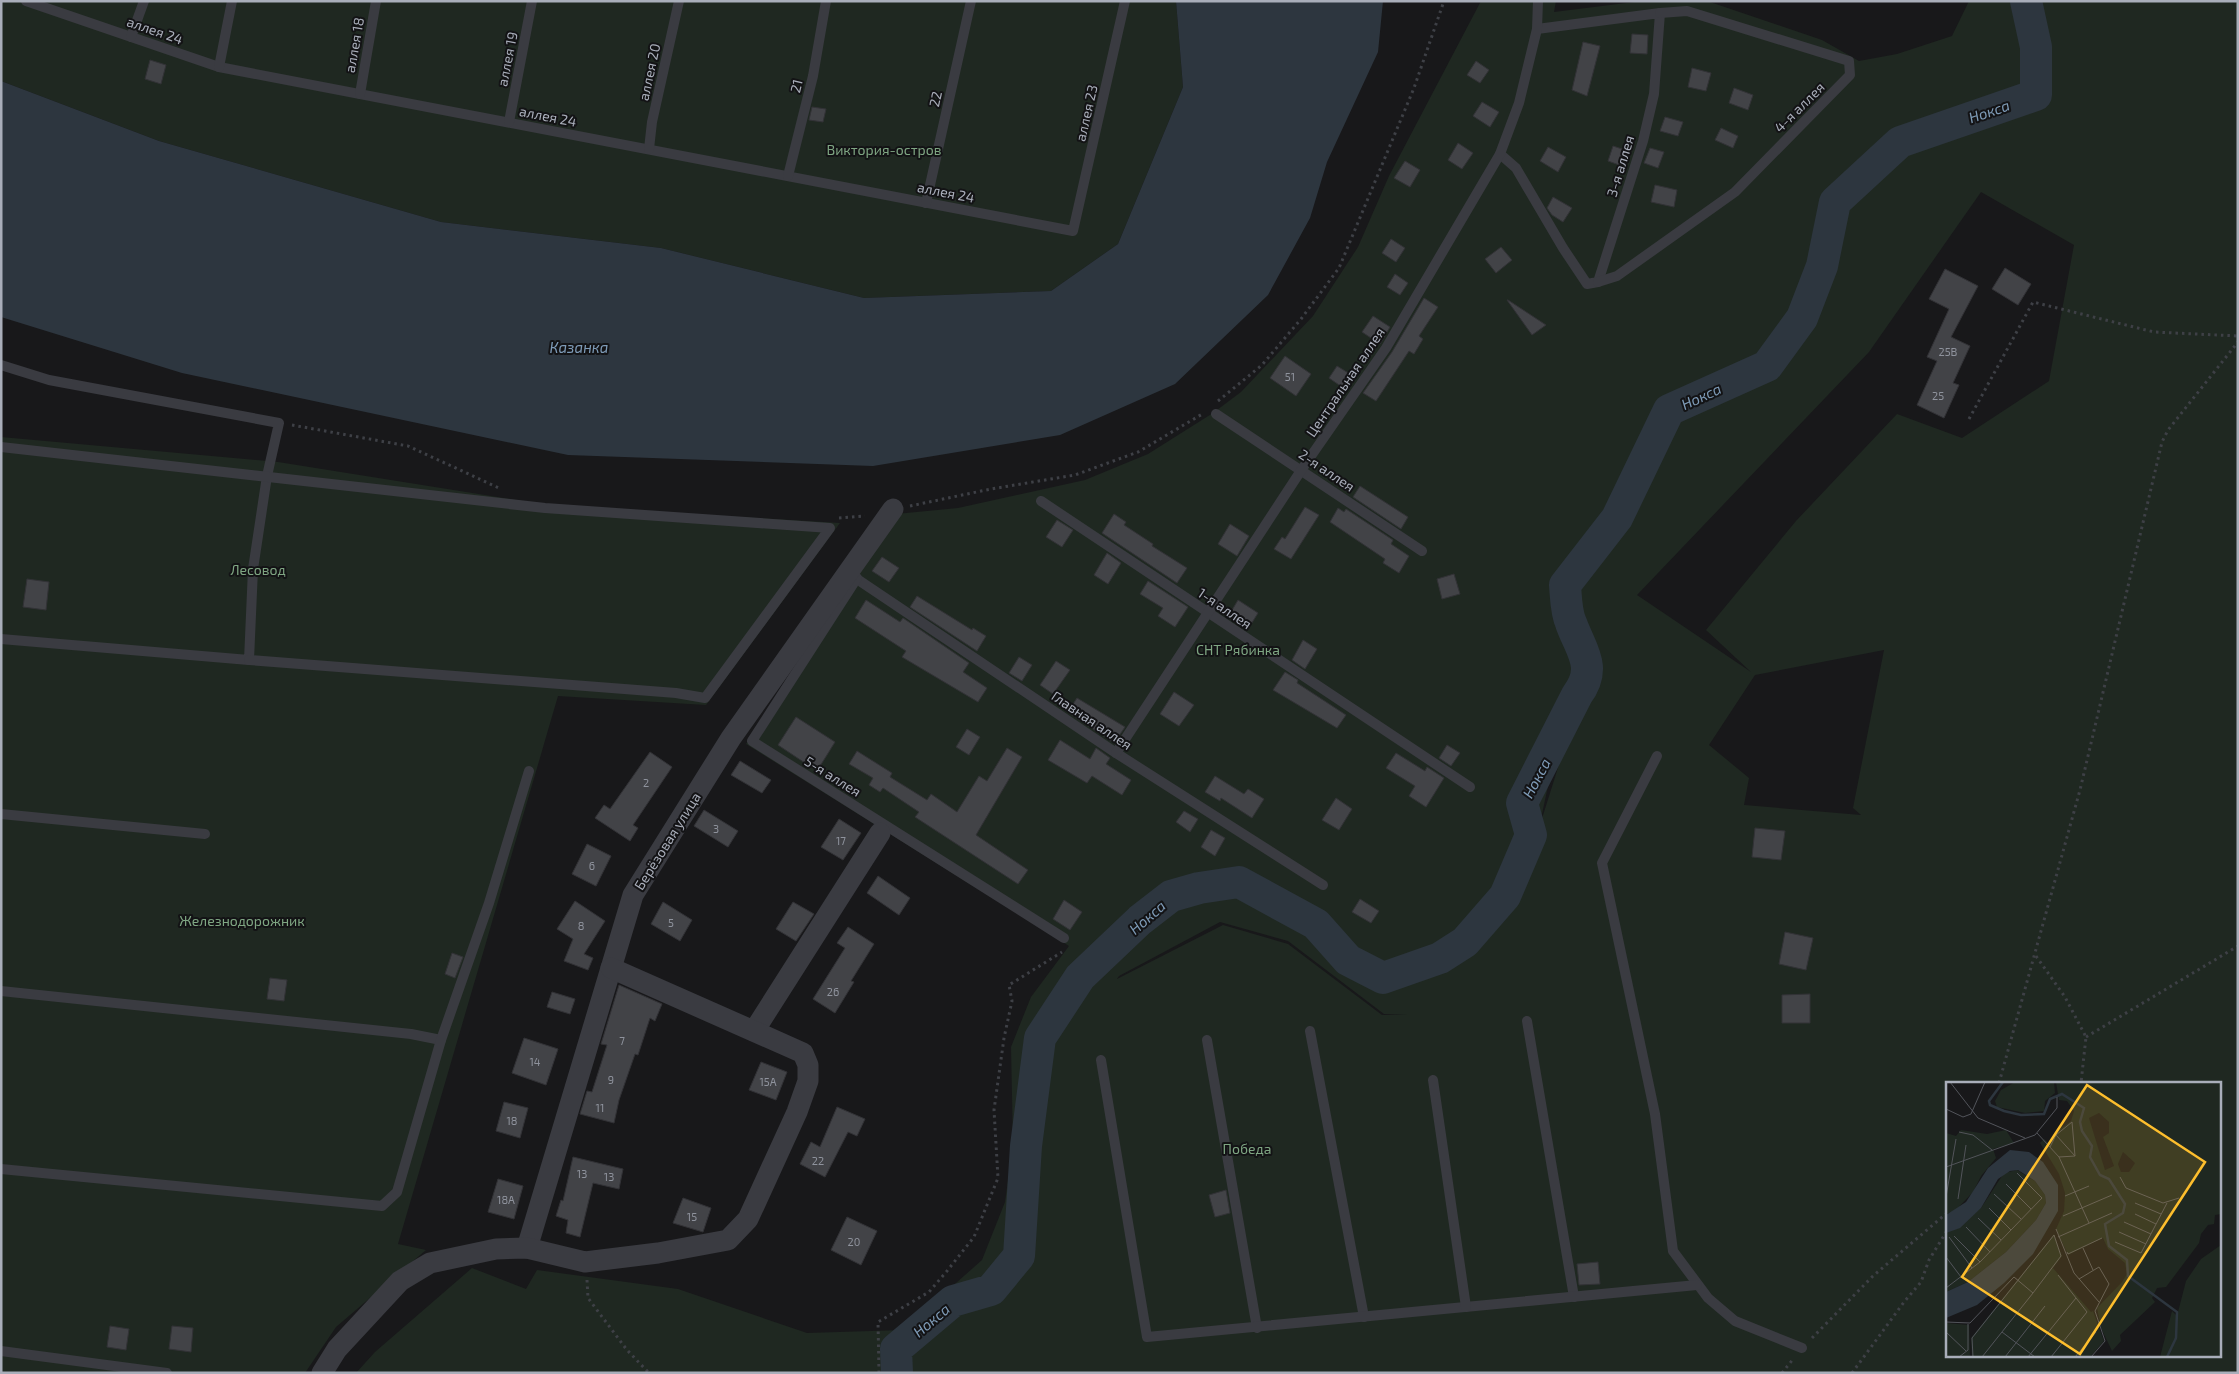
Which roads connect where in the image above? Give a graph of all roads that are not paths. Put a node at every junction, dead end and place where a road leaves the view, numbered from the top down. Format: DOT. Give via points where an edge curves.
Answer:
graph roads {
  1 [pos="26,1"];
  2 [pos="144,1"];
  3 [pos="232,1"];
  4 [pos="376,1"];
  5 [pos="532,1"];
  6 [pos="679,1"];
  7 [pos="826,1"];
  8 [pos="971,1"];
  9 [pos="1125,1"];
  10 [pos="1538,1"];
  11 [pos="1660,13"];
  12 [pos="1537,29"];
  13 [pos="131,37"];
  14 [pos="219,67"];
  15 [pos="360,94"];
  16 [pos="509,122"];
  17 [pos="649,149"];
  18 [pos="1500,154"];
  19 [pos="788,176"];
  20 [pos="926,203"];
  21 [pos="1073,231"];
  22 [pos="1598,282"];
  23 [pos="1,365"];
  24 [pos="1216,414"];
  25 [pos="1,447"];
  26 [pos="1302,469"];
  27 [pos="267,476"];
  28 [pos="1041,501"];
  29 [pos="893,509"];
  30 [pos="1422,551"];
  31 [pos="852,575"];
  32 [pos="1208,613"];
  33 [pos="1,639"];
  34 [pos="249,660"];
  35 [pos="1116,753"];
  36 [pos="1657,756"];
  37 [pos="529,771"];
  38 [pos="1470,787"];
  39 [pos="1,814"];
  40 [pos="880,833"];
  41 [pos="205,834"];
  42 [pos="1323,885"];
  43 [pos="1064,938"];
  44 [pos="611,968"];
  45 [pos="1,991"];
  46 [pos="1526,1021"];
  47 [pos="754,1031"];
  48 [pos="1310,1031"];
  49 [pos="441,1040"];
  50 [pos="1207,1040"];
  51 [pos="1101,1060"];
  52 [pos="1433,1080"];
  53 [pos="1,1169"];
  54 [pos="528,1248"];
  55 [pos="1698,1284"];
  56 [pos="1574,1296"];
  57 [pos="1466,1307"];
  58 [pos="1364,1317"];
  59 [pos="1257,1328"];
  60 [pos="1802,1348"];
  61 [pos="1,1351"];
  62 [pos="167,1373"];
  63 [pos="322,1373"];
  1 -- 13 [label="lane, аллея 24"];
  2 -- 13 [label="lane"];
  3 -- 14 [label="lane"];
  4 -- 15 [label="lane, аллея 18"];
  5 -- 16 [label="lane, аллея 19"];
  6 -- 17 [label="lane, аллея 20"];
  7 -- 19 [label="lane, 21" via="813,76"];
  8 -- 20 [label="lane, 22"];
  9 -- 21 [label="lane, аллея 23"];
  10 -- 12 [label="lane, Центральная аллея"];
  11 -- 12 [label="lane"];
  11 -- 22 [label="lane, 3-я аллея" via="1654,94 1643,141"];
  11 -- 22 [label="lane, 4-я аллея" via="1687,11 1849,61 1850,75 1735,192 1617,276"];
  12 -- 18 [label="lane, Центральная аллея" via="1519,103"];
  13 -- 14 [label="lane, аллея 24"];
  14 -- 15 [label="lane, аллея 24"];
  15 -- 16 [label="lane, аллея 24"];
  16 -- 17 [label="lane, аллея 24"];
  17 -- 19 [label="lane, аллея 24"];
  18 -- 22 [label="lane" via="1516,168 1587,284"];
  18 -- 26 [label="lane, Центральная аллея" via="1386,348"];
  19 -- 20 [label="lane, аллея 24"];
  20 -- 21 [label="lane, аллея 24"];
  23 -- 27 [label="lane" via="49,380 279,422"];
  24 -- 26 [label="lane, 2-я аллея"];
  25 -- 27 [label="lane"];
  26 -- 30 [label="lane, 2-я аллея"];
  26 -- 32 [label="lane, Центральная аллея"];
  27 -- 34 [label="lane" via="253,569"];
  27 -- 34 [label="lane" via="545,508 830,528 705,698 676,693"];
  28 -- 32 [label="lane, 1-я аллея"];
  29 -- 31 [label="street, Берёзовая улица"];
  31 -- 35 [label="lane, Главная аллея"];
  31 -- 43 [label="lane, 5-я аллея" via="752,741"];
  31 -- 44 [label="street, Берёзовая улица" via="731,738 633,895"];
  32 -- 35 [label="lane, Центральная аллея"];
  32 -- 38 [label="lane, 1-я аллея"];
  33 -- 34 [label="lane"];
  35 -- 42 [label="lane, Главная аллея"];
  36 -- 55 [label="lane" via="1602,863 1655,1114 1673,1251"];
  37 -- 49 [label="lane" via="489,904"];
  39 -- 41 [label="lane"];
  40 -- 47 [label="street"];
  44 -- 47 [label="street"];
  44 -- 54 [label="street, Берёзовая улица"];
  45 -- 49 [label="lane" via="411,1034"];
  46 -- 56 [label="lane"];
  47 -- 54 [label="street" via="803,1053 808,1065 808,1082 748,1219 728,1240 658,1254 585,1262"];
  48 -- 58 [label="lane"];
  49 -- 53 [label="lane" via="397,1192 382,1206"];
  50 -- 59 [label="lane"];
  51 -- 59 [label="lane" via="1147,1337"];
  52 -- 57 [label="lane"];
  54 -- 63 [label="street" via="496,1249 430,1263 400,1281 337,1350"];
  55 -- 56 [label="lane"];
  55 -- 60 [label="lane" via="1708,1298 1735,1321"];
  56 -- 57 [label="lane"];
  57 -- 58 [label="lane"];
  58 -- 59 [label="lane"];
  61 -- 62 [label="lane"];
}
